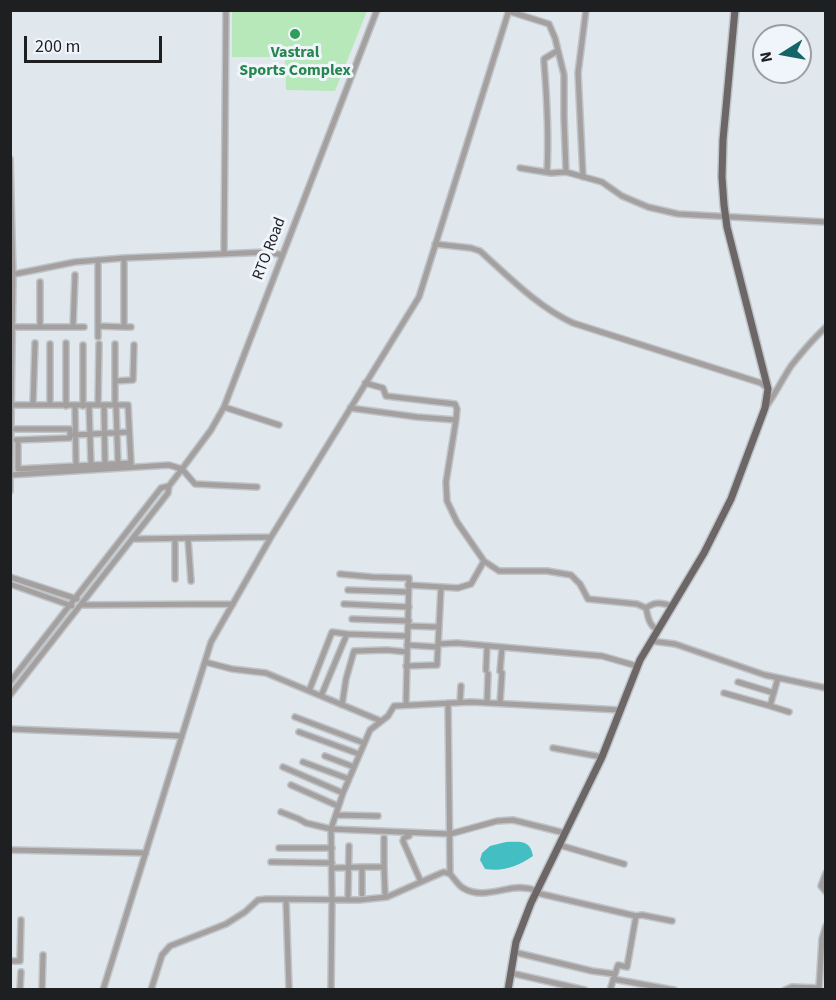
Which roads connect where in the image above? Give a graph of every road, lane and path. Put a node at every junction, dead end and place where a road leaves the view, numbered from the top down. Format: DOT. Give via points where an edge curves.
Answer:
graph roads {
  1 [pos="226,10"];
  2 [pos="376,10"];
  3 [pos="586,10"];
  4 [pos="735,10"];
  5 [pos="508,11"];
  6 [pos="557,51"];
  7 [pos="10,159"];
  8 [pos="520,168"];
  9 [pos="548,172"];
  10 [pos="566,172"];
  11 [pos="584,177"];
  12 [pos="726,217"];
  13 [pos="825,222"];
  14 [pos="435,244"];
  15 [pos="224,254"];
  16 [pos="282,255"];
  17 [pos="124,258"];
  18 [pos="98,260"];
  19 [pos="12,275"];
  20 [pos="75,275"];
  21 [pos="40,282"];
  22 [pos="98,326"];
  23 [pos="12,327"];
  24 [pos="40,327"];
  25 [pos="73,327"];
  26 [pos="84,327"];
  27 [pos="825,327"];
  28 [pos="36,343"];
  29 [pos="66,343"];
  30 [pos="50,344"];
  31 [pos="115,344"];
  32 [pos="82,345"];
  33 [pos="134,345"];
  34 [pos="115,381"];
  35 [pos="365,383"];
  36 [pos="768,388"];
  37 [pos="12,405"];
  38 [pos="33,405"];
  39 [pos="50,405"];
  40 [pos="101,405"];
  41 [pos="116,405"];
  42 [pos="66,406"];
  43 [pos="75,406"];
  44 [pos="86,406"];
  45 [pos="224,407"];
  46 [pos="350,408"];
  47 [pos="765,408"];
  48 [pos="456,420"];
  49 [pos="279,425"];
  50 [pos="15,429"];
  51 [pos="117,432"];
  52 [pos="129,432"];
  53 [pos="104,433"];
  54 [pos="90,434"];
  55 [pos="73,435"];
  56 [pos="15,440"];
  57 [pos="105,464"];
  58 [pos="118,464"];
  59 [pos="91,465"];
  60 [pos="76,466"];
  61 [pos="182,469"];
  62 [pos="11,475"];
  63 [pos="169,486"];
  64 [pos="257,487"];
  65 [pos="10,491"];
  66 [pos="271,537"];
  67 [pos="132,539"];
  68 [pos="175,539"];
  69 [pos="188,539"];
  70 [pos="484,561"];
  71 [pos="104,563"];
  72 [pos="110,568"];
  73 [pos="340,573"];
  74 [pos="10,577"];
  75 [pos="175,579"];
  76 [pos="191,581"];
  77 [pos="10,584"];
  78 [pos="441,587"];
  79 [pos="408,588"];
  80 [pos="348,590"];
  81 [pos="77,598"];
  82 [pos="82,604"];
  83 [pos="233,604"];
  84 [pos="344,604"];
  85 [pos="71,605"];
  86 [pos="673,606"];
  87 [pos="409,607"];
  88 [pos="646,608"];
  89 [pos="352,619"];
  90 [pos="408,623"];
  91 [pos="439,627"];
  92 [pos="658,630"];
  93 [pos="347,634"];
  94 [pos="407,636"];
  95 [pos="651,641"];
  96 [pos="407,645"];
  97 [pos="438,645"];
  98 [pos="487,646"];
  99 [pos="502,648"];
  100 [pos="407,652"];
  101 [pos="205,662"];
  102 [pos="406,666"];
  103 [pos="638,666"];
  104 [pos="778,678"];
  105 [pos="10,682"];
  106 [pos="738,682"];
  107 [pos="461,686"];
  108 [pos="825,688"];
  109 [pos="309,691"];
  110 [pos="724,693"];
  111 [pos="774,693"];
  112 [pos="10,695"];
  113 [pos="321,696"];
  114 [pos="460,702"];
  115 [pos="448,703"];
  116 [pos="488,703"];
  117 [pos="500,703"];
  118 [pos="406,704"];
  119 [pos="342,705"];
  120 [pos="770,706"];
  121 [pos="620,710"];
  122 [pos="789,712"];
  123 [pos="295,717"];
  124 [pos="381,721"];
  125 [pos="10,729"];
  126 [pos="299,732"];
  127 [pos="182,736"];
  128 [pos="364,743"];
  129 [pos="552,748"];
  130 [pos="359,754"];
  131 [pos="325,756"];
  132 [pos="602,757"];
  133 [pos="303,762"];
  134 [pos="283,767"];
  135 [pos="354,767"];
  136 [pos="349,779"];
  137 [pos="291,785"];
  138 [pos="344,793"];
  139 [pos="338,806"];
  140 [pos="281,812"];
  141 [pos="336,815"];
  142 [pos="378,816"];
  143 [pos="331,829"];
  144 [pos="565,833"];
  145 [pos="450,834"];
  146 [pos="409,836"];
  147 [pos="384,838"];
  148 [pos="559,845"];
  149 [pos="349,846"];
  150 [pos="279,848"];
  151 [pos="332,848"];
  152 [pos="10,850"];
  153 [pos="146,854"];
  154 [pos="271,862"];
  155 [pos="624,864"];
  156 [pos="332,865"];
  157 [pos="349,867"];
  158 [pos="362,867"];
  159 [pos="384,867"];
  160 [pos="450,873"];
  161 [pos="825,873"];
  162 [pos="421,882"];
  163 [pos="537,892"];
  164 [pos="825,892"];
  165 [pos="385,893"];
  166 [pos="362,894"];
  167 [pos="348,896"];
  168 [pos="286,900"];
  169 [pos="332,900"];
  170 [pos="636,916"];
  171 [pos="21,920"];
  172 [pos="672,921"];
  173 [pos="825,926"];
  174 [pos="514,952"];
  175 [pos="43,955"];
  176 [pos="10,961"];
  177 [pos="21,972"];
  178 [pos="511,973"];
  179 [pos="614,976"];
  180 [pos="20,990"];
  181 [pos="42,990"];
  182 [pos="103,990"];
  183 [pos="151,990"];
  184 [pos="289,990"];
  185 [pos="331,990"];
  186 [pos="508,990"];
  187 [pos="585,990"];
  188 [pos="610,990"];
  189 [pos="674,990"];
  190 [pos="785,990"];
  1 -- 15 [label="street"];
  2 -- 16 [label="street, RTO Road"];
  3 -- 11 [label="street" via="578,73"];
  4 -- 12 [label="main road" via="722,168"];
  5 -- 6 [label="street" via="549,24"];
  5 -- 14 [label="street"];
  6 -- 9 [label="street" via="544,59"];
  6 -- 10 [label="street" via="564,75"];
  7 -- 19 [label="street"];
  8 -- 9 [label="street"];
  9 -- 10 [label="street"];
  10 -- 11 [label="street"];
  11 -- 12 [label="street" via="602,182 648,207 678,214"];
  12 -- 13 [label="street"];
  12 -- 36 [label="main road"];
  14 -- 35 [label="street" via="419,297"];
  14 -- 36 [label="street" via="480,251 532,296 573,323"];
  15 -- 16 [label="street"];
  15 -- 17 [label="street"];
  16 -- 45 [label="street, RTO Road"];
  17 -- 18 [label="street"];
  17 -- 22 [label="street" via="127,327"];
  18 -- 19 [label="street"];
  18 -- 22 [label="street"];
  19 -- 23 [label="street"];
  20 -- 25 [label="street"];
  21 -- 24 [label="street"];
  22 -- 40 [label="street"];
  23 -- 24 [label="street"];
  23 -- 37 [label="street"];
  24 -- 25 [label="street"];
  25 -- 26 [label="street"];
  27 -- 47 [label="street" via="790,368"];
  28 -- 38 [label="street"];
  29 -- 42 [label="street"];
  30 -- 39 [label="street"];
  31 -- 34 [label="street"];
  32 -- 44 [label="street"];
  33 -- 34 [label="street" via="133,380"];
  34 -- 41 [label="street"];
  35 -- 46 [label="street"];
  35 -- 48 [label="street" via="383,388 386,396 455,404"];
  36 -- 47 [label="main road"];
  37 -- 38 [label="street"];
  37 -- 56 [label="street"];
  38 -- 39 [label="street"];
  39 -- 42 [label="street"];
  40 -- 41 [label="street"];
  40 -- 44 [label="street"];
  40 -- 53 [label="street"];
  41 -- 51 [label="street"];
  41 -- 52 [label="street" via="128,405"];
  42 -- 43 [label="street"];
  43 -- 44 [label="street"];
  43 -- 55 [label="street"];
  44 -- 54 [label="street"];
  45 -- 49 [label="street"];
  45 -- 61 [label="street, RTO Road"];
  46 -- 48 [label="street"];
  46 -- 66 [label="street"];
  47 -- 86 [label="main road" via="731,499"];
  48 -- 70 [label="street" via="446,482 447,501"];
  50 -- 55 [label="street" via="70,429"];
  51 -- 52 [label="street"];
  51 -- 53 [label="street"];
  51 -- 58 [label="street"];
  52 -- 58 [label="street" via="131,463"];
  53 -- 54 [label="street"];
  53 -- 57 [label="street"];
  54 -- 55 [label="street"];
  54 -- 59 [label="street"];
  55 -- 56 [label="street"];
  55 -- 60 [label="street"];
  56 -- 60 [label="street" via="18,470"];
  56 -- 62 [label="street"];
  57 -- 58 [label="street"];
  57 -- 59 [label="street"];
  59 -- 60 [label="street"];
  61 -- 62 [label="street" via="169,465"];
  61 -- 63 [label="street, RTO Road"];
  61 -- 64 [label="street" via="195,484"];
  62 -- 65 [label="street"];
  63 -- 67 [label="street, RTO Road" via="168,493"];
  63 -- 71 [label="street, RTO Road" via="161,488"];
  66 -- 69 [label="street"];
  66 -- 83 [label="street"];
  67 -- 68 [label="street"];
  67 -- 72 [label="street, RTO Road"];
  68 -- 69 [label="street"];
  68 -- 75 [label="street"];
  69 -- 76 [label="street"];
  70 -- 78 [label="street" via="471,584"];
  70 -- 88 [label="street" via="499,571 571,574 588,599"];
  71 -- 72 [label="street"];
  71 -- 81 [label="street, RTO Road"];
  72 -- 82 [label="street, RTO Road"];
  73 -- 79 [label="street" via="409,578"];
  74 -- 81 [label="street"];
  77 -- 85 [label="street"];
  78 -- 79 [label="street"];
  78 -- 91 [label="street"];
  79 -- 80 [label="street"];
  79 -- 87 [label="street"];
  81 -- 82 [label="street"];
  81 -- 85 [label="street, RTO Road"];
  82 -- 83 [label="street"];
  82 -- 85 [label="street"];
  82 -- 112 [label="street, RTO Road"];
  83 -- 101 [label="street" via="211,642"];
  84 -- 87 [label="street"];
  85 -- 105 [label="street, RTO Road"];
  86 -- 88 [label="street" via="652,603"];
  86 -- 92 [label="main road"];
  87 -- 90 [label="street"];
  88 -- 92 [label="street" via="648,621"];
  89 -- 90 [label="street"];
  90 -- 91 [label="street"];
  90 -- 94 [label="street"];
  91 -- 97 [label="street"];
  92 -- 95 [label="main road"];
  93 -- 94 [label="street"];
  93 -- 109 [label="street" via="332,632"];
  93 -- 113 [label="street"];
  94 -- 96 [label="street"];
  95 -- 103 [label="main road"];
  95 -- 104 [label="street" via="675,644"];
  96 -- 97 [label="street"];
  96 -- 100 [label="street"];
  97 -- 98 [label="street"];
  97 -- 102 [label="street" via="437,665"];
  98 -- 99 [label="street"];
  98 -- 116 [label="street"];
  99 -- 103 [label="street" via="602,656"];
  99 -- 117 [label="street"];
  100 -- 102 [label="street"];
  100 -- 119 [label="street" via="354,651"];
  101 -- 109 [label="street" via="266,673"];
  101 -- 127 [label="street"];
  102 -- 118 [label="street"];
  103 -- 121 [label="main road"];
  104 -- 108 [label="street"];
  104 -- 111 [label="street"];
  106 -- 111 [label="street"];
  107 -- 114 [label="street"];
  109 -- 113 [label="street"];
  110 -- 120 [label="street"];
  111 -- 120 [label="street"];
  113 -- 119 [label="street"];
  114 -- 115 [label="street"];
  114 -- 116 [label="street"];
  115 -- 118 [label="street"];
  115 -- 145 [label="street"];
  116 -- 117 [label="street"];
  117 -- 121 [label="street"];
  118 -- 124 [label="street" via="394,706"];
  119 -- 124 [label="street"];
  120 -- 122 [label="street"];
  121 -- 132 [label="main road"];
  123 -- 128 [label="street"];
  124 -- 128 [label="street" via="370,730"];
  125 -- 127 [label="street"];
  126 -- 130 [label="street"];
  127 -- 153 [label="street"];
  128 -- 130 [label="street"];
  129 -- 132 [label="street"];
  130 -- 135 [label="street"];
  131 -- 135 [label="street"];
  132 -- 144 [label="main road"];
  133 -- 136 [label="street"];
  134 -- 138 [label="street"];
  135 -- 136 [label="street"];
  136 -- 138 [label="street"];
  137 -- 139 [label="street"];
  138 -- 139 [label="street"];
  139 -- 141 [label="street"];
  140 -- 143 [label="street"];
  141 -- 142 [label="street"];
  141 -- 143 [label="street"];
  143 -- 145 [label="street"];
  143 -- 151 [label="street"];
  144 -- 145 [label="street" via="513,820"];
  144 -- 148 [label="main road"];
  145 -- 160 [label="street"];
  146 -- 162 [label="street" via="403,841"];
  147 -- 159 [label="street"];
  148 -- 155 [label="street"];
  148 -- 163 [label="main road"];
  149 -- 157 [label="street"];
  150 -- 151 [label="street"];
  151 -- 156 [label="street"];
  152 -- 153 [label="street"];
  153 -- 182 [label="street"];
  154 -- 156 [label="street"];
  156 -- 157 [label="street"];
  156 -- 169 [label="street"];
  157 -- 158 [label="street"];
  157 -- 167 [label="street"];
  158 -- 159 [label="street"];
  158 -- 166 [label="street"];
  159 -- 165 [label="street"];
  160 -- 162 [label="street"];
  160 -- 163 [label="street" via="463,888 478,893 515,888"];
  161 -- 164 [label="street" via="821,886"];
  162 -- 169 [label="street" via="380,899"];
  163 -- 170 [label="street"];
  163 -- 174 [label="main road"];
  168 -- 169 [label="street"];
  168 -- 183 [label="street" via="258,900 226,924 170,946 162,955"];
  168 -- 184 [label="street"];
  169 -- 185 [label="street"];
  170 -- 172 [label="street"];
  170 -- 179 [label="street" via="627,967 618,965"];
  171 -- 176 [label="street" via="20,961"];
  173 -- 190 [label="street" via="819,988"];
  174 -- 178 [label="main road"];
  174 -- 179 [label="street"];
  175 -- 181 [label="street"];
  177 -- 180 [label="street"];
  178 -- 186 [label="main road"];
  178 -- 187 [label="street"];
  179 -- 188 [label="street"];
  179 -- 189 [label="street"];
}
